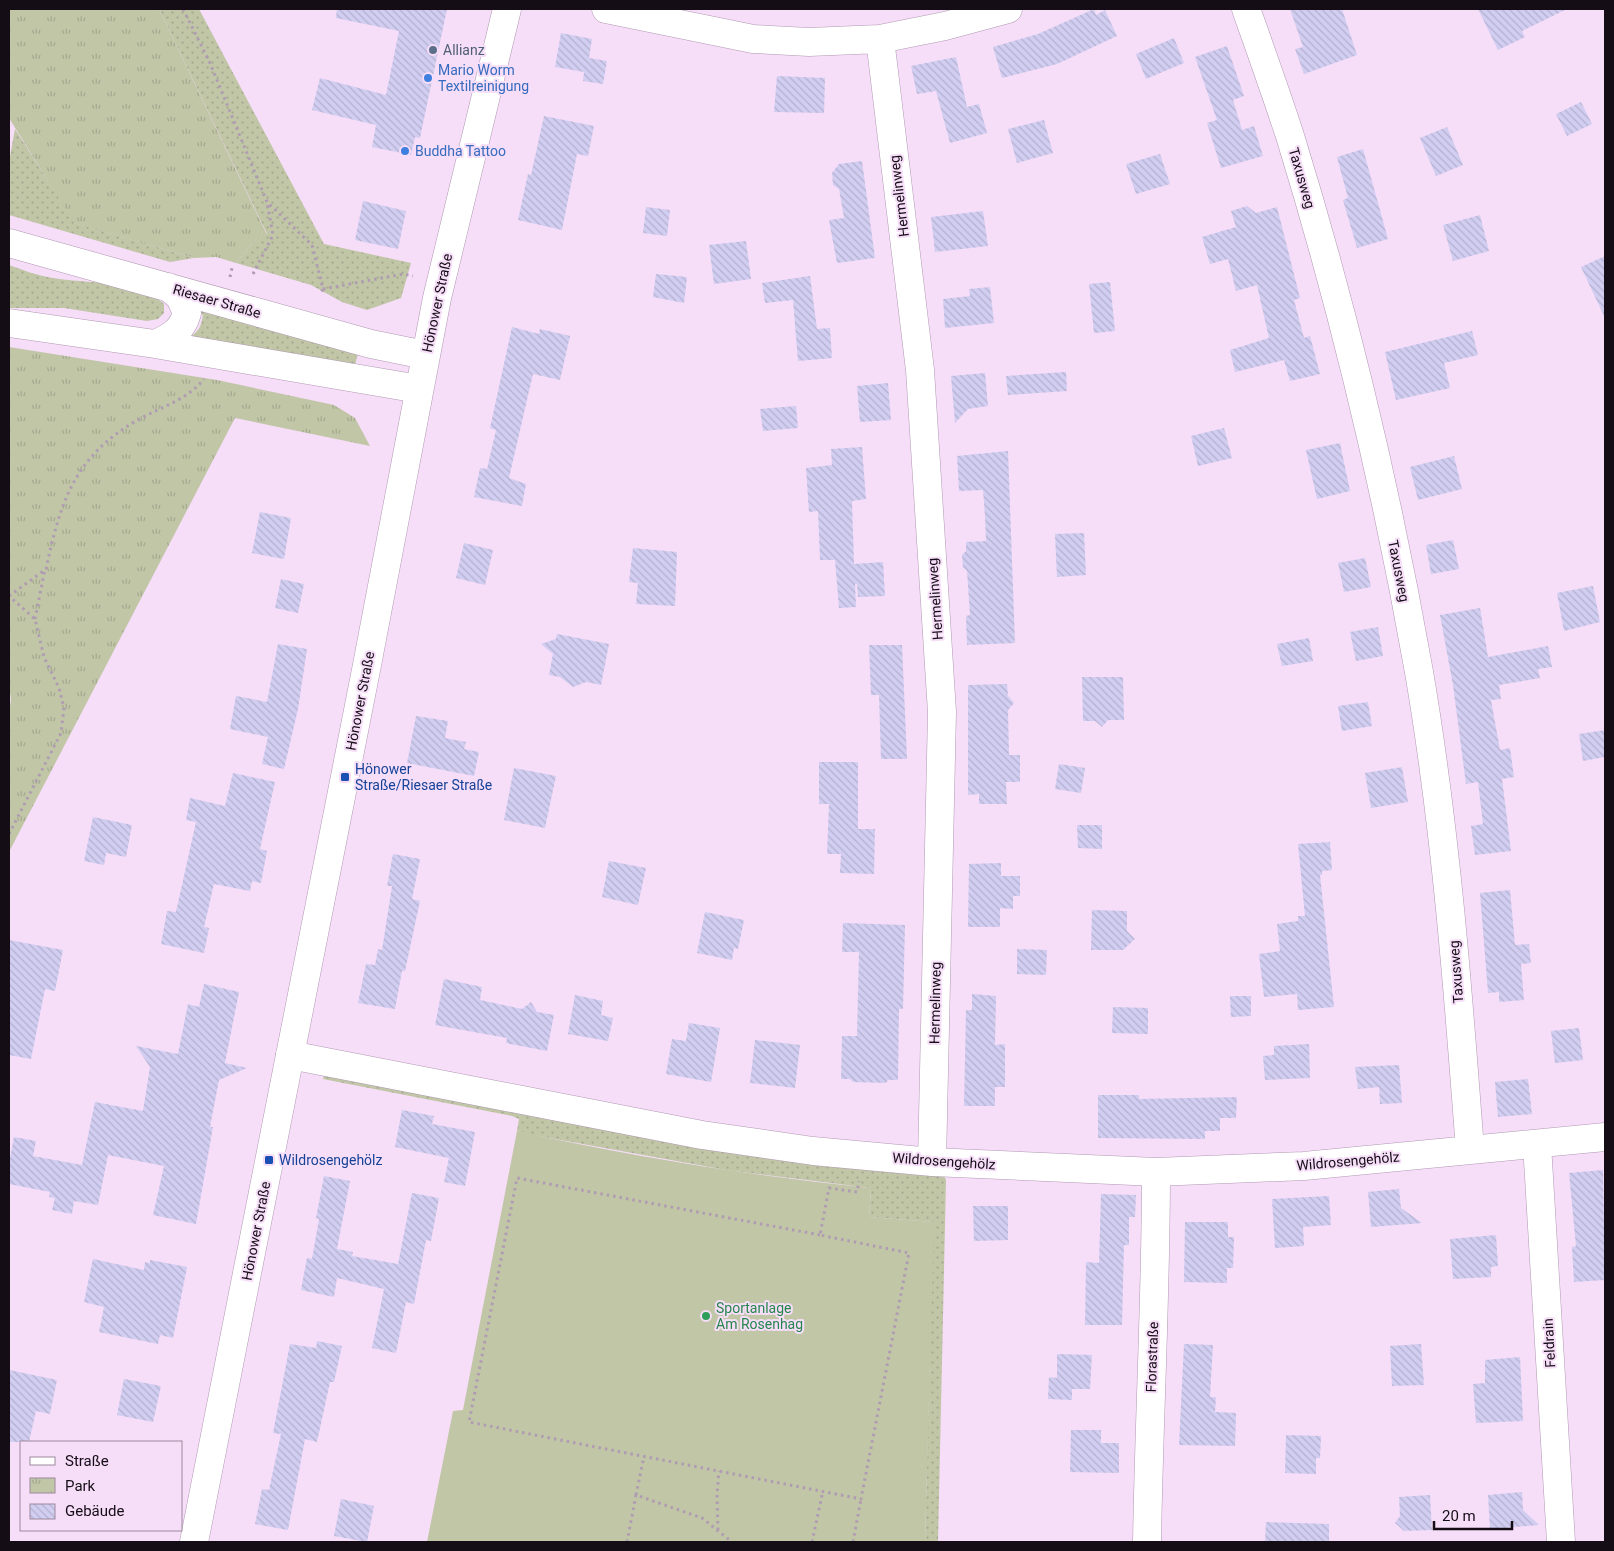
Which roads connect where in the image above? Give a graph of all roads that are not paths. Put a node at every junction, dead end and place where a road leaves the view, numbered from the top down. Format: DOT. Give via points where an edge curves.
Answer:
graph roads {
  1 [pos="507,9"];
  2 [pos="606,9"];
  3 [pos="1008,9"];
  4 [pos="1246,9"];
  5 [pos="880,38"];
  6 [pos="9,243"];
  7 [pos="168,287"];
  8 [pos="9,323"];
  9 [pos="155,344"];
  10 [pos="425,355"];
  11 [pos="419,389"];
  12 [pos="290,1055"];
  13 [pos="1605,1137"];
  14 [pos="1537,1144"];
  15 [pos="1470,1150"];
  16 [pos="932,1162"];
  17 [pos="1156,1172"];
  18 [pos="194,1542"];
  19 [pos="1147,1542"];
  20 [pos="1561,1542"];
  1 -- 10 [label="street, Hönower Straße"];
  2 -- 5 [label="street" via="753,39 809,42"];
  3 -- 5 [label="street" via="945,26"];
  4 -- 15 [label="street, Taxusweg" via="1289,135 1326,261 1364,409 1419,673 1454,938"];
  5 -- 16 [label="street, Hermelinweg" via="920,370 942,712"];
  6 -- 7 [label="street, Riesaer Straße"];
  7 -- 9 [label="street" via="180,298 187,313 181,328"];
  7 -- 10 [label="street, Riesaer Straße" via="371,344"];
  8 -- 9 [label="street"];
  9 -- 11 [label="street"];
  10 -- 11 [label="street, Hönower Straße"];
  11 -- 12 [label="street, Hönower Straße"];
  12 -- 16 [label="street, Wildrosengehölz" via="702,1135"];
  12 -- 18 [label="street, Hönower Straße"];
  13 -- 14 [label="street, Wildrosengehölz"];
  14 -- 15 [label="street, Wildrosengehölz"];
  14 -- 20 [label="street, Feldrain"];
  15 -- 17 [label="street, Wildrosengehölz" via="1304,1166"];
  16 -- 17 [label="street, Wildrosengehölz"];
  17 -- 19 [label="street, Florastraße"];
}
